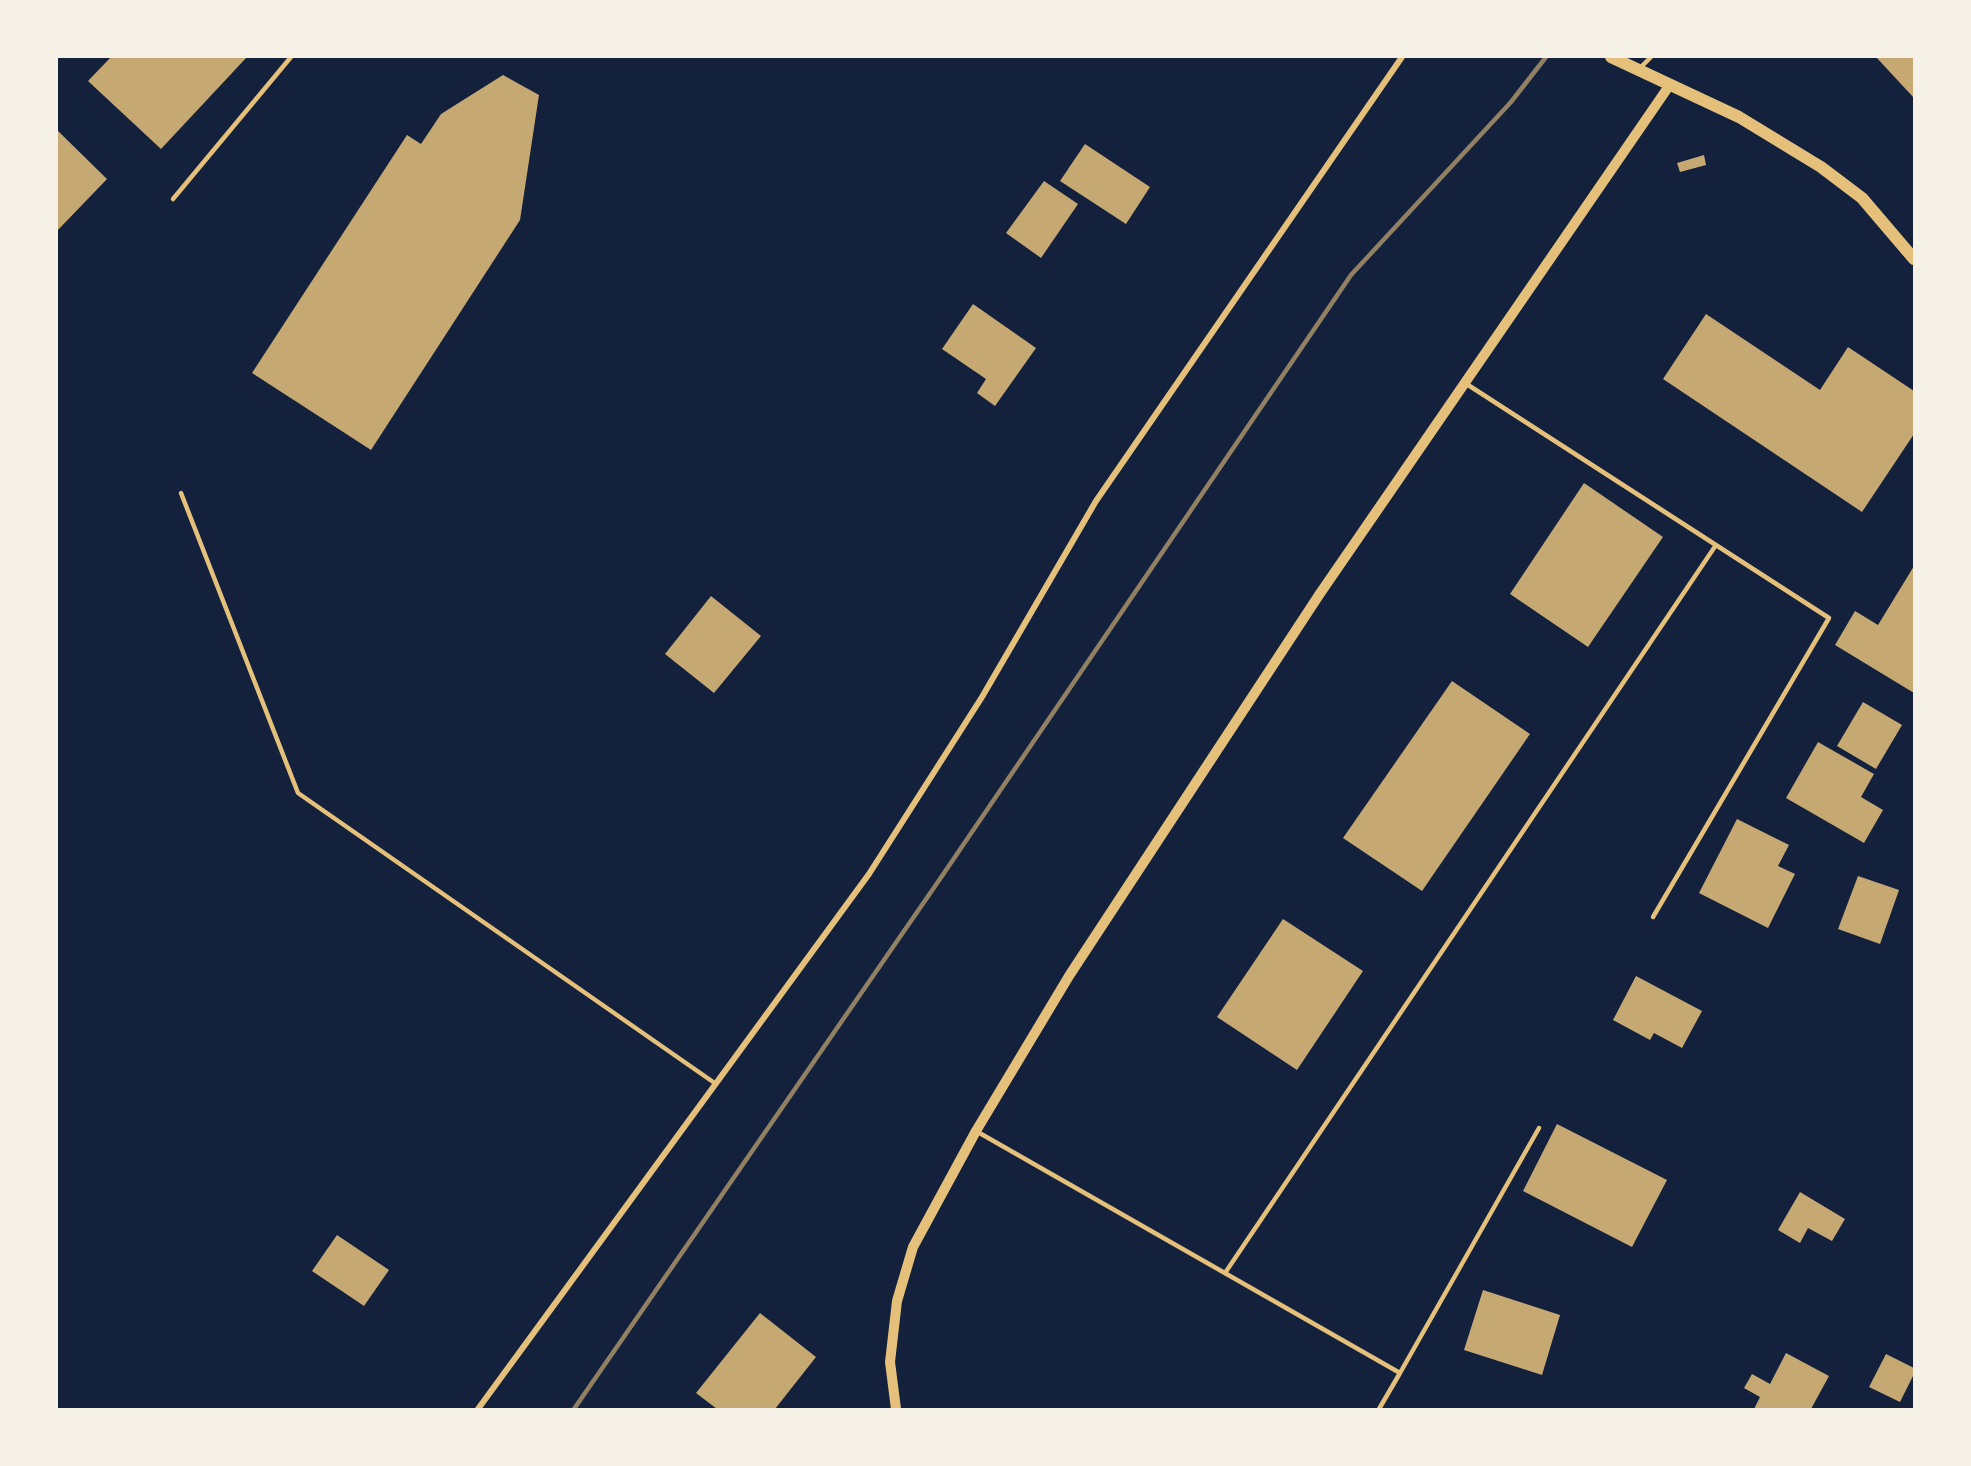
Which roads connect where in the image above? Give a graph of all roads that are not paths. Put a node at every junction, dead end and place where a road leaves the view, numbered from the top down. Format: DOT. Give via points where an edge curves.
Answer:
graph roads {
  1 [pos="291,57"];
  2 [pos="1402,57"];
  3 [pos="1611,57"];
  4 [pos="1651,57"];
  5 [pos="1637,70"];
  6 [pos="1669,86"];
  7 [pos="173,199"];
  8 [pos="1914,259"];
  9 [pos="1465,383"];
  10 [pos="182,493"];
  11 [pos="1716,544"];
  12 [pos="1653,917"];
  13 [pos="716,1084"];
  14 [pos="1539,1128"];
  15 [pos="976,1131"];
  16 [pos="1225,1273"];
  17 [pos="1400,1373"];
  18 [pos="478,1409"];
  19 [pos="896,1409"];
  20 [pos="1379,1409"];
  1 -- 7 [label="lane"];
  2 -- 13 [label="street" via="1096,501 982,697 869,874"];
  3 -- 5 [label="main road"];
  4 -- 5 [label="lane"];
  5 -- 6 [label="main road"];
  6 -- 8 [label="main road" via="1738,117 1821,166 1862,198"];
  6 -- 9 [label="street"];
  9 -- 11 [label="lane"];
  9 -- 15 [label="street" via="1318,595 1068,976"];
  10 -- 13 [label="lane" via="298,793"];
  11 -- 12 [label="lane" via="1829,618"];
  11 -- 16 [label="lane"];
  13 -- 18 [label="street"];
  14 -- 17 [label="lane"];
  15 -- 16 [label="lane"];
  15 -- 19 [label="street" via="913,1246 897,1301 890,1362"];
  16 -- 17 [label="lane"];
  17 -- 20 [label="lane"];
}
